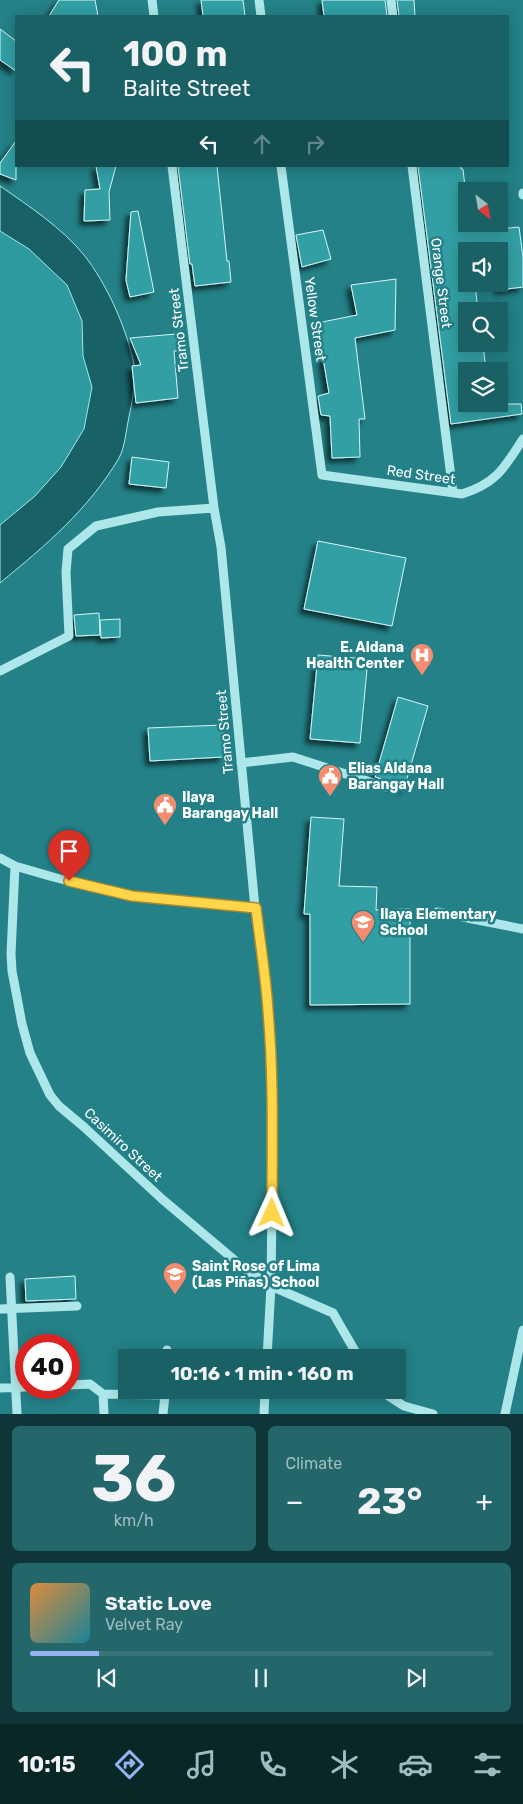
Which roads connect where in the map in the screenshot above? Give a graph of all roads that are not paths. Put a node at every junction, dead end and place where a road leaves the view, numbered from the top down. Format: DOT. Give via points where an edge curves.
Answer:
graph roads {
  1 [pos="152,0"];
  2 [pos="258,0"];
  3 [pos="391,0"];
  4 [pos="154,15"];
  5 [pos="261,15"];
  6 [pos="393,15"];
  7 [pos="172,167"];
  8 [pos="281,167"];
  9 [pos="412,167"];
  10 [pos="523,440"];
  11 [pos="322,475"];
  12 [pos="453,493"];
  13 [pos="214,508"];
  14 [pos="0,670"];
  15 [pos="241,762"];
  16 [pos="386,787"];
  17 [pos="0,858"];
  18 [pos="15,866"];
  19 [pos="256,908"];
  20 [pos="437,912"];
  21 [pos="523,929"];
  22 [pos="10,1277"];
  23 [pos="271,1286"];
  24 [pos="77,1306"];
  25 [pos="0,1309"];
  26 [pos="12,1309"];
  27 [pos="523,1330"];
  28 [pos="268,1349"];
  29 [pos="354,1349"];
  30 [pos="15,1368"];
  31 [pos="80,1384"];
  32 [pos="15,1387"];
  33 [pos="0,1388"];
  34 [pos="103,1394"];
  35 [pos="118,1394"];
  36 [pos="16,1399"];
  37 [pos="164,1399"];
  38 [pos="265,1399"];
  39 [pos="393,1399"];
  40 [pos="17,1414"];
  41 [pos="104,1414"];
  42 [pos="163,1414"];
  43 [pos="264,1414"];
  44 [pos="433,1414"];
  45 [pos="505,1414"];
  1 -- 4 [label="street"];
  2 -- 5 [label="street"];
  3 -- 6 [label="street"];
  7 -- 13 [label="street, Tramo Street"];
  8 -- 11 [label="street, Yellow Street"];
  9 -- 12 [label="street, Orange Street"];
  10 -- 12 [label="street, Red Street" via="496,477 479,489"];
  11 -- 12 [label="street, Red Street"];
  13 -- 14 [label="street" via="158,512 96,526 68,549 69,636"];
  13 -- 15 [label="street, Tramo Street" via="221,547"];
  15 -- 16 [label="street" via="293,757"];
  15 -- 19 [label="street, Tramo Street"];
  17 -- 18 [label="street"];
  18 -- 19 [label="street" via="132,896"];
  18 -- 23 [label="street, Casimiro Street" via="12,971 30,1053 50,1095 162,1199 245,1269"];
  19 -- 23 [label="street, Tramo Street" via="271,1062"];
  20 -- 21 [label="street"];
  22 -- 26 [label="street"];
  23 -- 28 [label="street, Tramo Street"];
  23 -- 29 [label="street, Casimiro Street" via="334,1313"];
  24 -- 26 [label="street"];
  25 -- 26 [label="street"];
  26 -- 30 [label="street"];
  27 -- 45 [label="street"];
  31 -- 34 [label="street" via="90,1384"];
  32 -- 33 [label="street"];
  34 -- 35 [label="street"];
  34 -- 41 [label="street"];
  36 -- 40 [label="street"];
  37 -- 42 [label="street"];
  38 -- 43 [label="street"];
  39 -- 44 [label="street" via="404,1406"];
}
